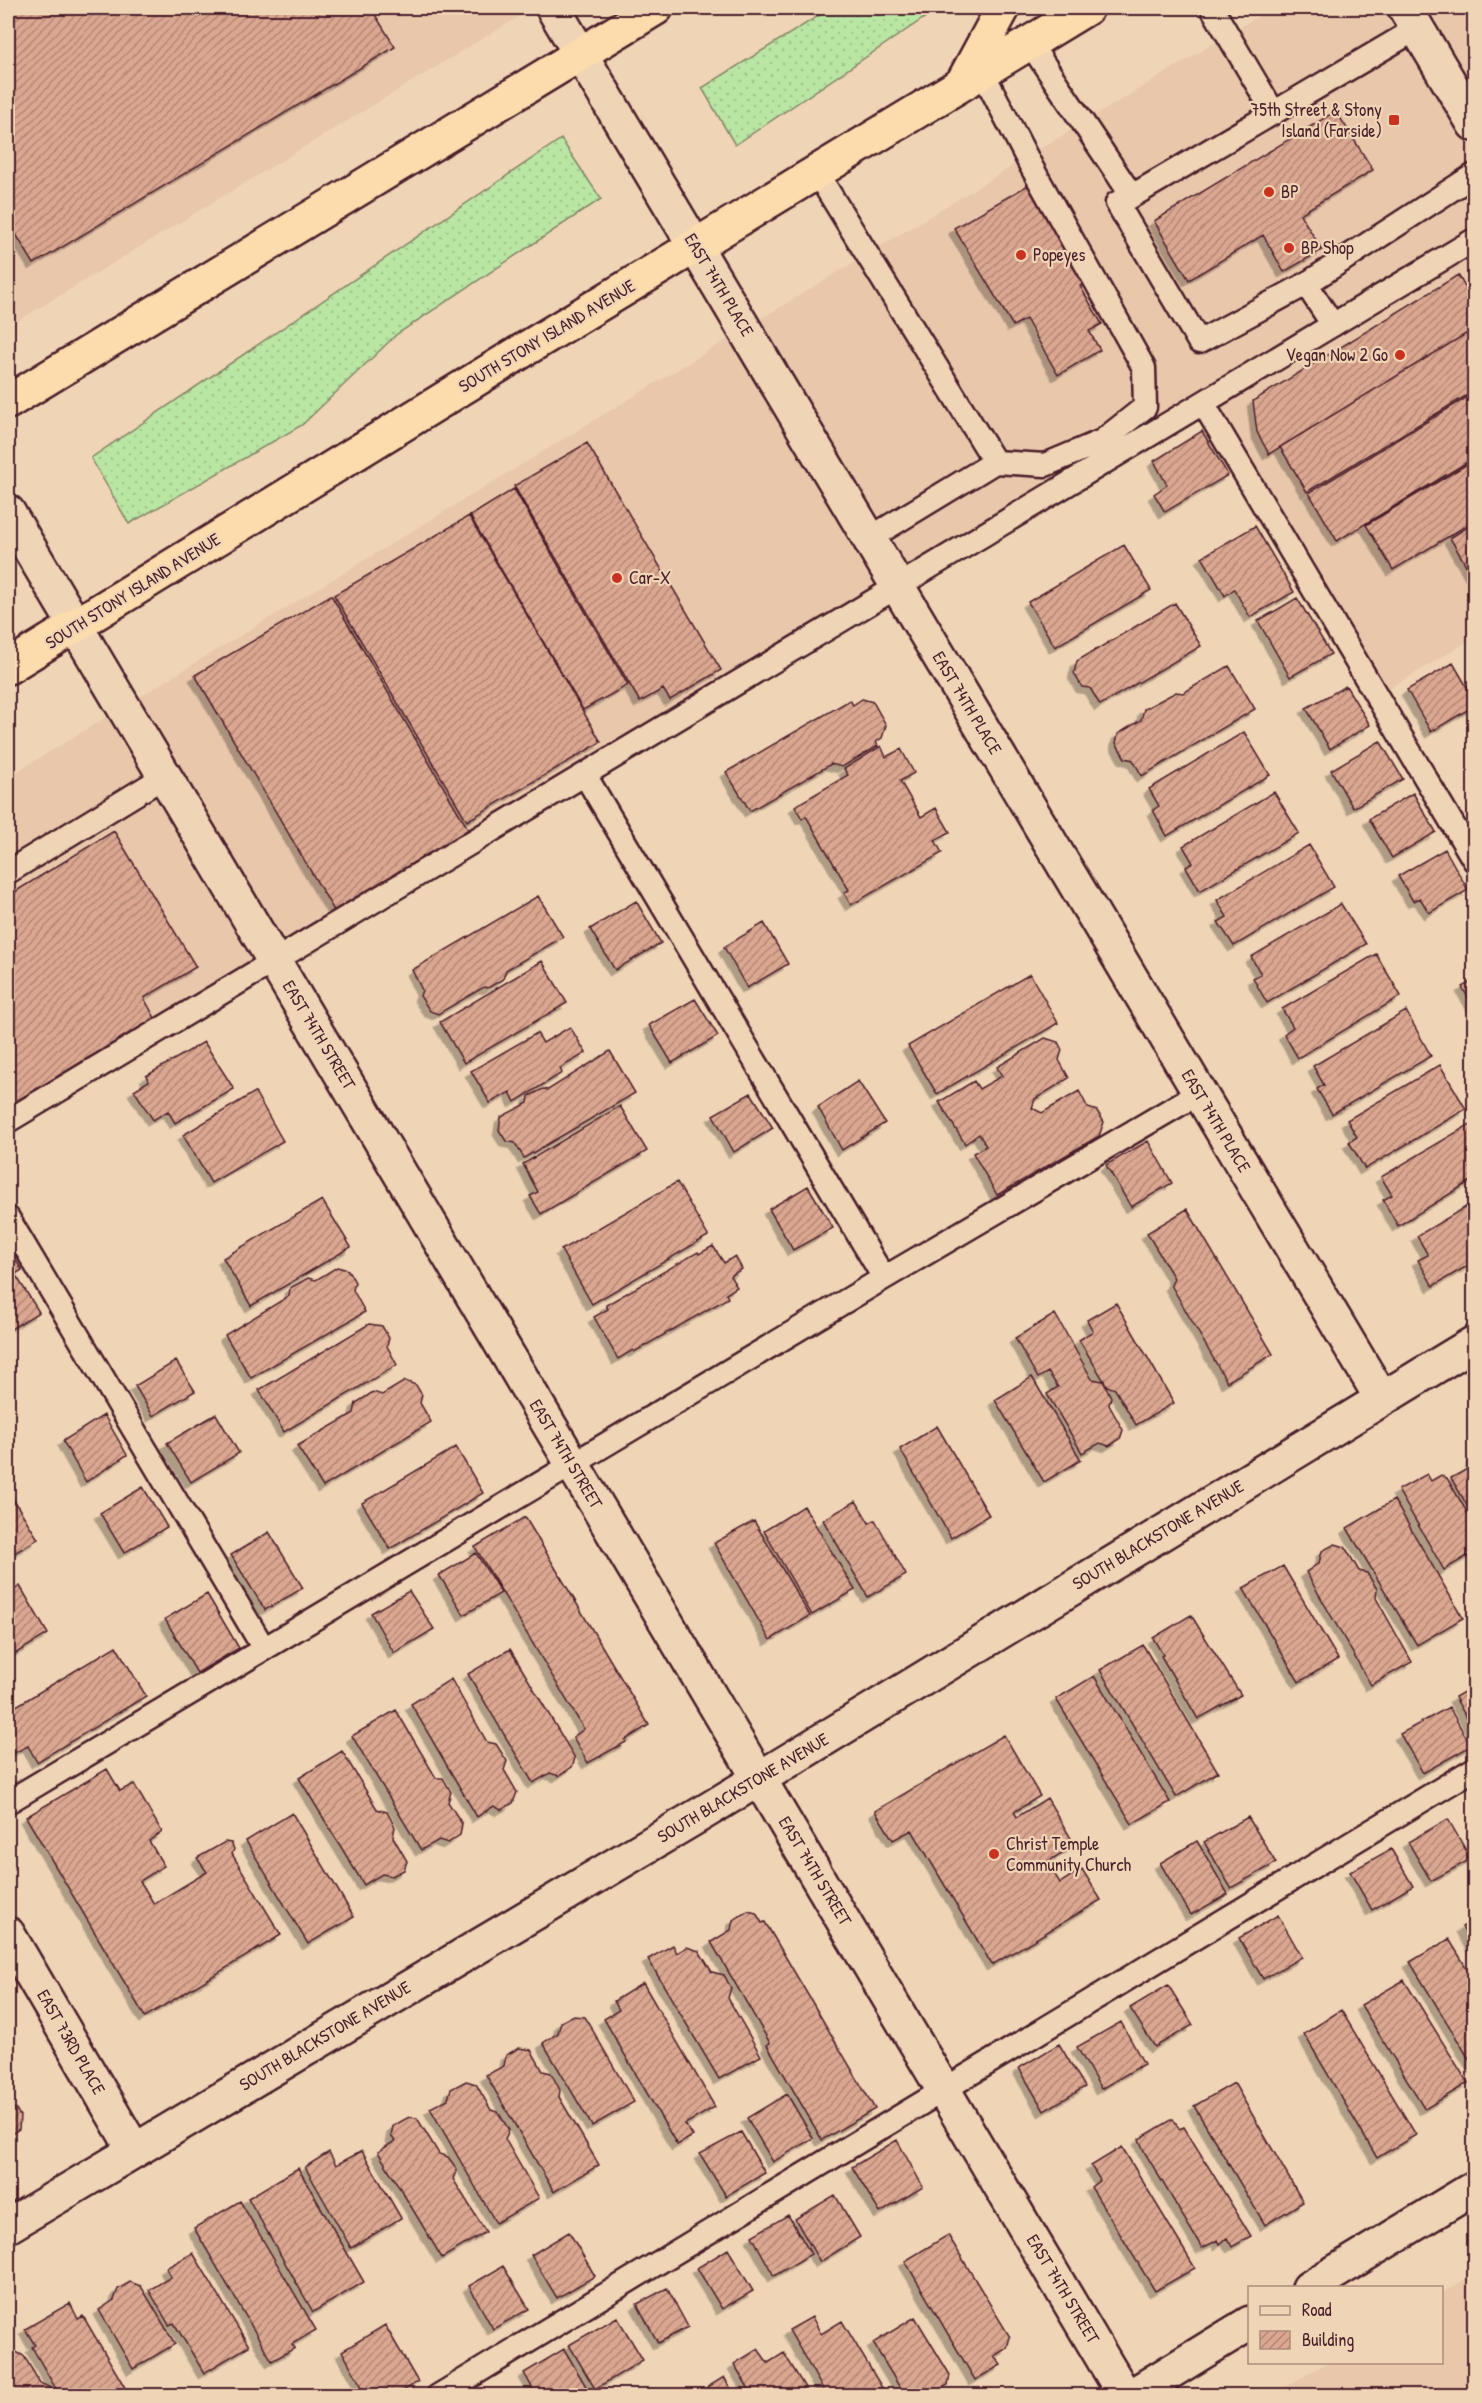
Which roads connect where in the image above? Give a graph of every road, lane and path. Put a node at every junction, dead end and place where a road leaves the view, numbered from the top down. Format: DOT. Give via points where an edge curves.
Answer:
graph roads {
  1 [pos="553,8"];
  2 [pos="656,8"];
  3 [pos="1003,8"];
  4 [pos="1087,8"];
  5 [pos="1212,8"];
  6 [pos="1412,18"];
  7 [pos="1029,42"];
  8 [pos="580,53"];
  9 [pos="972,77"];
  10 [pos="1274,113"];
  11 [pos="1474,124"];
  12 [pos="817,173"];
  13 [pos="1474,175"];
  14 [pos="1132,196"];
  15 [pos="1474,240"];
  16 [pos="695,245"];
  17 [pos="1306,284"];
  18 [pos="1333,325"];
  19 [pos="8,402"];
  20 [pos="1203,403"];
  21 [pos="995,462"];
  22 [pos="8,512"];
  23 [pos="870,538"];
  24 [pos="898,586"];
  25 [pos="75,626"];
  26 [pos="8,667"];
  27 [pos="585,774"];
  28 [pos="165,776"];
  29 [pos="1474,860"];
  30 [pos="8,872"];
  31 [pos="274,961"];
  32 [pos="1199,1093"];
  33 [pos="8,1121"];
  34 [pos="8,1218"];
  35 [pos="884,1278"];
  36 [pos="1474,1343"];
  37 [pos="1382,1399"];
  38 [pos="572,1464"];
  39 [pos="263,1647"];
  40 [pos="1474,1769"];
  41 [pos="759,1778"];
  42 [pos="8,1802"];
  43 [pos="8,1934"];
  44 [pos="944,2090"];
  45 [pos="134,2150"];
  46 [pos="1474,2188"];
  47 [pos="8,2226"];
  48 [pos="1312,2286"];
  49 [pos="1248,2324"];
  50 [pos="438,2396"];
  51 [pos="1125,2396"];
  52 [pos="1131,2396"];
  1 -- 8 [label="street, EAST 74TH PLACE"];
  2 -- 8 [label="highway"];
  3 -- 9 [label="highway"];
  4 -- 7 [label="highway, SOUTH STONY ISLAND AVENUE"];
  5 -- 10 [label="lane"];
  6 -- 10 [label="lane"];
  6 -- 11 [label="street"];
  7 -- 9 [label="highway, SOUTH STONY ISLAND AVENUE"];
  7 -- 14 [label="lane"];
  8 -- 16 [label="street, EAST 74TH PLACE"];
  8 -- 19 [label="highway"];
  9 -- 12 [label="highway, SOUTH STONY ISLAND AVENUE"];
  9 -- 21 [label="lane" via="1031,166 1144,368 1144,406 1102,441 1045,465"];
  10 -- 14 [label="lane"];
  12 -- 16 [label="highway, SOUTH STONY ISLAND AVENUE"];
  12 -- 21 [label="lane"];
  13 -- 17 [label="lane"];
  14 -- 17 [label="lane" via="1117,203 1199,342"];
  15 -- 18 [label="lane"];
  16 -- 23 [label="street, EAST 74TH PLACE"];
  16 -- 25 [label="highway, SOUTH STONY ISLAND AVENUE"];
  17 -- 18 [label="lane"];
  18 -- 20 [label="lane"];
  20 -- 24 [label="lane"];
  20 -- 29 [label="lane"];
  21 -- 23 [label="lane"];
  22 -- 25 [label="street, EAST 74TH STREET"];
  23 -- 24 [label="street, EAST 74TH PLACE"];
  24 -- 27 [label="lane"];
  24 -- 32 [label="street, EAST 74TH PLACE"];
  25 -- 26 [label="highway, SOUTH STONY ISLAND AVENUE"];
  25 -- 28 [label="street, EAST 74TH STREET"];
  27 -- 31 [label="lane"];
  27 -- 35 [label="lane"];
  28 -- 30 [label="lane"];
  28 -- 31 [label="street, EAST 74TH STREET"];
  31 -- 33 [label="lane"];
  31 -- 38 [label="street, EAST 74TH STREET"];
  32 -- 35 [label="lane"];
  32 -- 37 [label="street, EAST 74TH PLACE"];
  34 -- 39 [label="lane"];
  35 -- 38 [label="lane"];
  36 -- 37 [label="street, SOUTH BLACKSTONE AVENUE"];
  37 -- 41 [label="street, SOUTH BLACKSTONE AVENUE"];
  38 -- 39 [label="lane"];
  38 -- 41 [label="street, EAST 74TH STREET"];
  39 -- 42 [label="lane"];
  40 -- 44 [label="lane"];
  41 -- 44 [label="street, EAST 74TH STREET"];
  41 -- 45 [label="street, SOUTH BLACKSTONE AVENUE"];
  43 -- 45 [label="street, EAST 73RD PLACE"];
  44 -- 50 [label="lane"];
  44 -- 51 [label="street, EAST 74TH STREET"];
  45 -- 47 [label="street, SOUTH BLACKSTONE AVENUE"];
  46 -- 48 [label="street"];
  49 -- 52 [label="street"];
}
